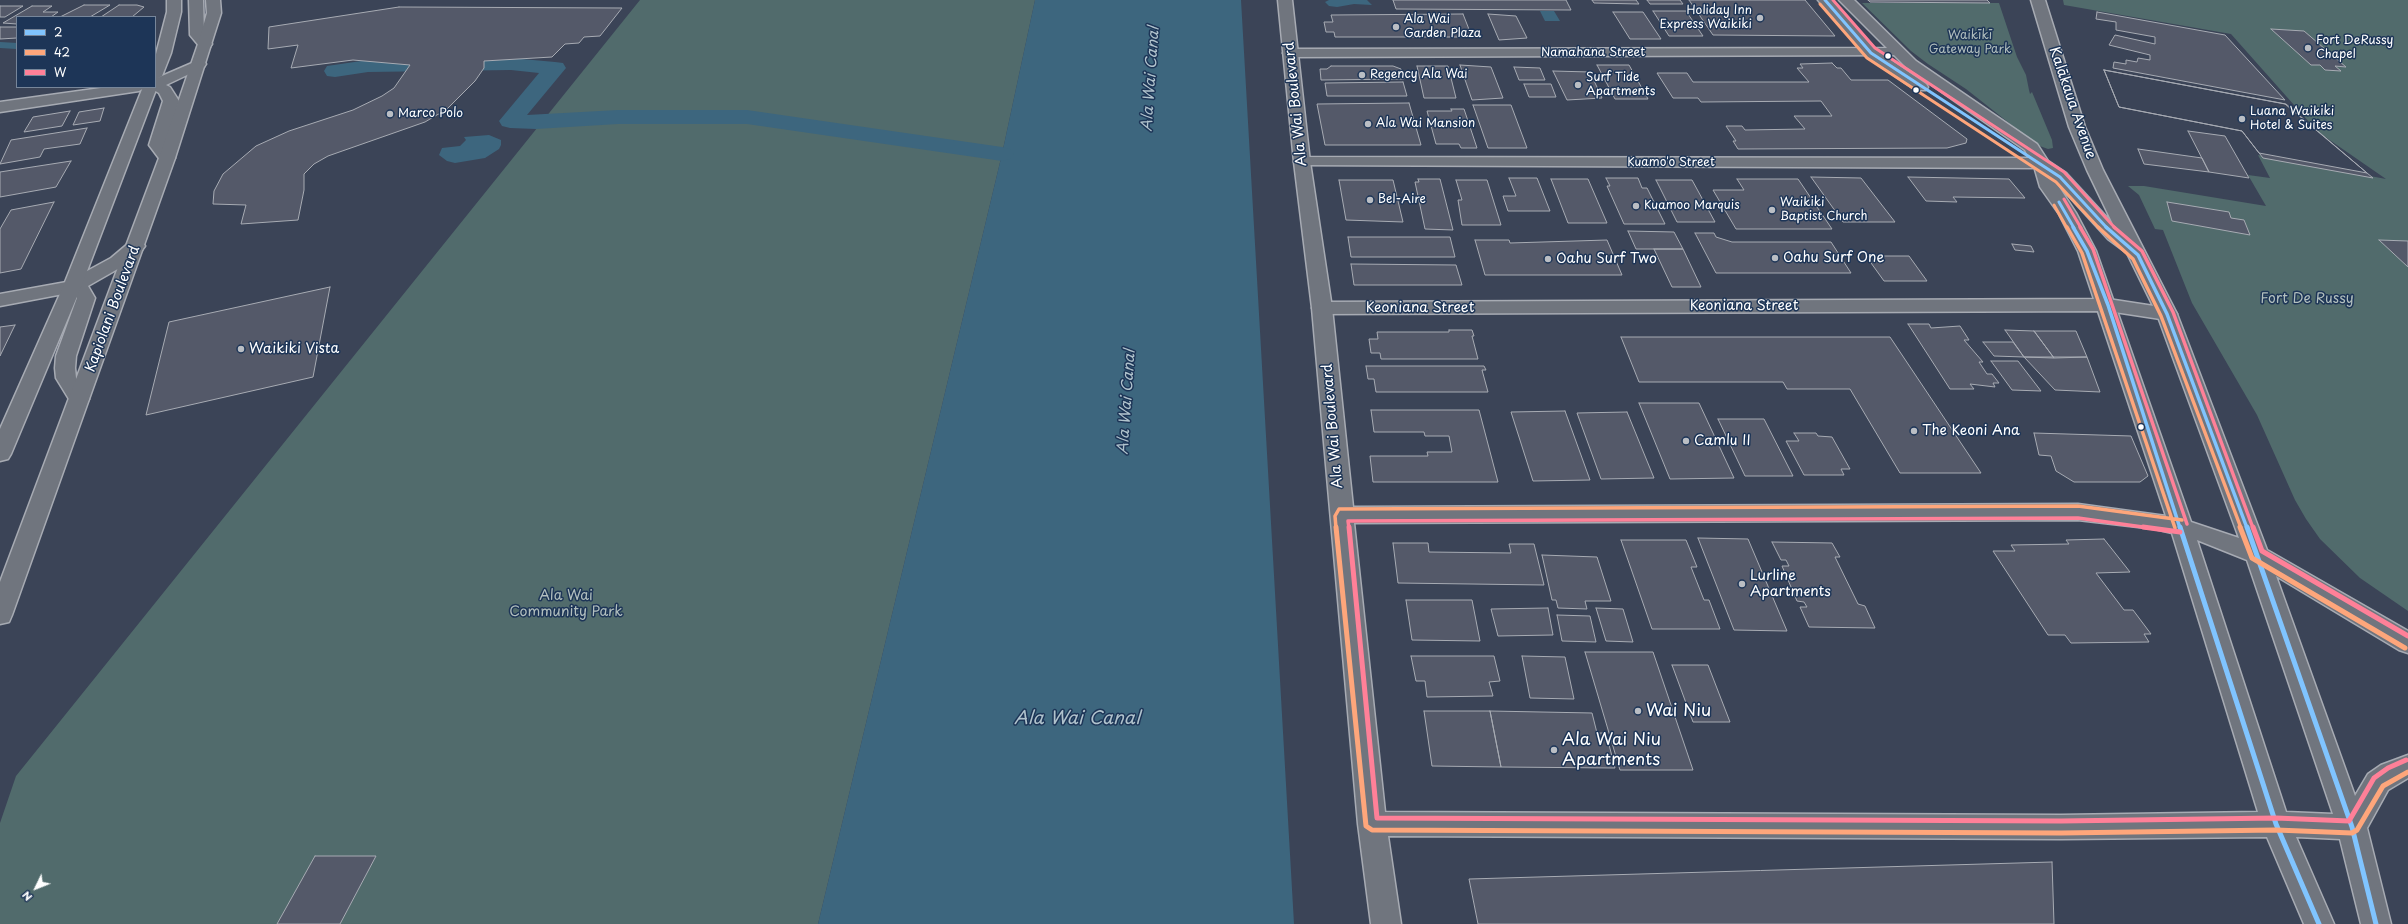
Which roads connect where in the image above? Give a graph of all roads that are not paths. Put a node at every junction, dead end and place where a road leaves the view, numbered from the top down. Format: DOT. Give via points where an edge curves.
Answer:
graph roads {
  1 [pos="174,0"];
  2 [pos="196,0"];
  3 [pos="213,0"];
  4 [pos="1285,0"];
  5 [pos="1825,0"];
  6 [pos="1846,0"];
  7 [pos="2038,0"];
  8 [pos="205,44"];
  9 [pos="1897,52"];
  10 [pos="1290,53"];
  11 [pos="1872,53"];
  12 [pos="199,64"];
  13 [pos="156,73"];
  14 [pos="156,85"];
  15 [pos="156,86"];
  16 [pos="132,88"];
  17 [pos="150,88"];
  18 [pos="0,107"];
  19 [pos="167,158"];
  20 [pos="1302,162"];
  21 [pos="2040,163"];
  22 [pos="136,246"];
  23 [pos="2138,255"];
  24 [pos="72,286"];
  25 [pos="0,300"];
  26 [pos="2108,305"];
  27 [pos="1322,308"];
  28 [pos="2167,314"];
  29 [pos="79,399"];
  30 [pos="0,454"];
  31 [pos="1341,515"];
  32 [pos="2181,526"];
  33 [pos="2257,555"];
  34 [pos="0,613"];
  35 [pos="2408,643"];
  36 [pos="2408,766"];
  37 [pos="1372,824"];
  38 [pos="2276,824"];
  39 [pos="2352,827"];
  40 [pos="1375,924"];
  41 [pos="1386,924"];
  42 [pos="2319,924"];
  43 [pos="2376,924"];
  1 -- 13 [label="main road" via="174,12 164,53"];
  2 -- 8 [label="main road" via="197,35"];
  3 -- 8 [label="main road, Kapiolani Boulevard" via="214,13"];
  4 -- 10 [label="main road, Ala Wai Boulevard"];
  5 -- 11 [label="main road"];
  6 -- 9 [label="main road"];
  7 -- 23 [label="main road, Kalākaua Avenue" via="2077,127 2095,170"];
  8 -- 12 [label="main road, Kapiolani Boulevard"];
  9 -- 11 [label="main road, Namahana Street"];
  9 -- 21 [label="main road" via="2031,147"];
  10 -- 11 [label="main road, Namahana Street"];
  10 -- 20 [label="main road, Ala Wai Boulevard"];
  11 -- 21 [label="main road"];
  12 -- 14 [label="main road"];
  12 -- 19 [label="main road, Kapiolani Boulevard"];
  15 -- 19 [label="main road" via="165,90 171,101 157,145"];
  16 -- 18 [label="main road"];
  17 -- 24 [label="main road"];
  19 -- 22 [label="main road, Kapiolani Boulevard"];
  20 -- 21 [label="main road, Kuamo'o Street"];
  20 -- 27 [label="main road, Ala Wai Boulevard"];
  21 -- 23 [label="main road" via="2060,177 2114,235"];
  21 -- 26 [label="main road" via="2048,187 2067,213 2087,250"];
  22 -- 24 [label="main road" via="117,262"];
  22 -- 29 [label="main road, Kapiolani Boulevard"];
  23 -- 28 [label="main road, Kalākaua Avenue"];
  24 -- 25 [label="main road"];
  24 -- 29 [label="main road" via="84,291 86,298 68,350 65,368 66,378"];
  24 -- 30 [label="main road"];
  26 -- 27 [label="main road, Keoniana Street"];
  26 -- 28 [label="main road, Keoniana Street"];
  26 -- 32 [label="main road"];
  27 -- 31 [label="main road, Ala Wai Boulevard"];
  28 -- 33 [label="main road, Kalākaua Avenue"];
  29 -- 34 [label="main road, Kapiolani Boulevard"];
  31 -- 32 [label="main road" via="2078,512"];
  31 -- 37 [label="main road, Ala Wai Boulevard"];
  32 -- 33 [label="main road"];
  32 -- 38 [label="main road"];
  33 -- 35 [label="main road"];
  33 -- 39 [label="main road, Kalākaua Avenue"];
  36 -- 39 [label="main road" via="2378,782"];
  37 -- 38 [label="main road" via="2061,827"];
  37 -- 40 [label="main road"];
  37 -- 41 [label="main road, Ala Wai Boulevard"];
  38 -- 39 [label="main road"];
  38 -- 42 [label="main road"];
  39 -- 43 [label="main road, Kalākaua Avenue"];
}
